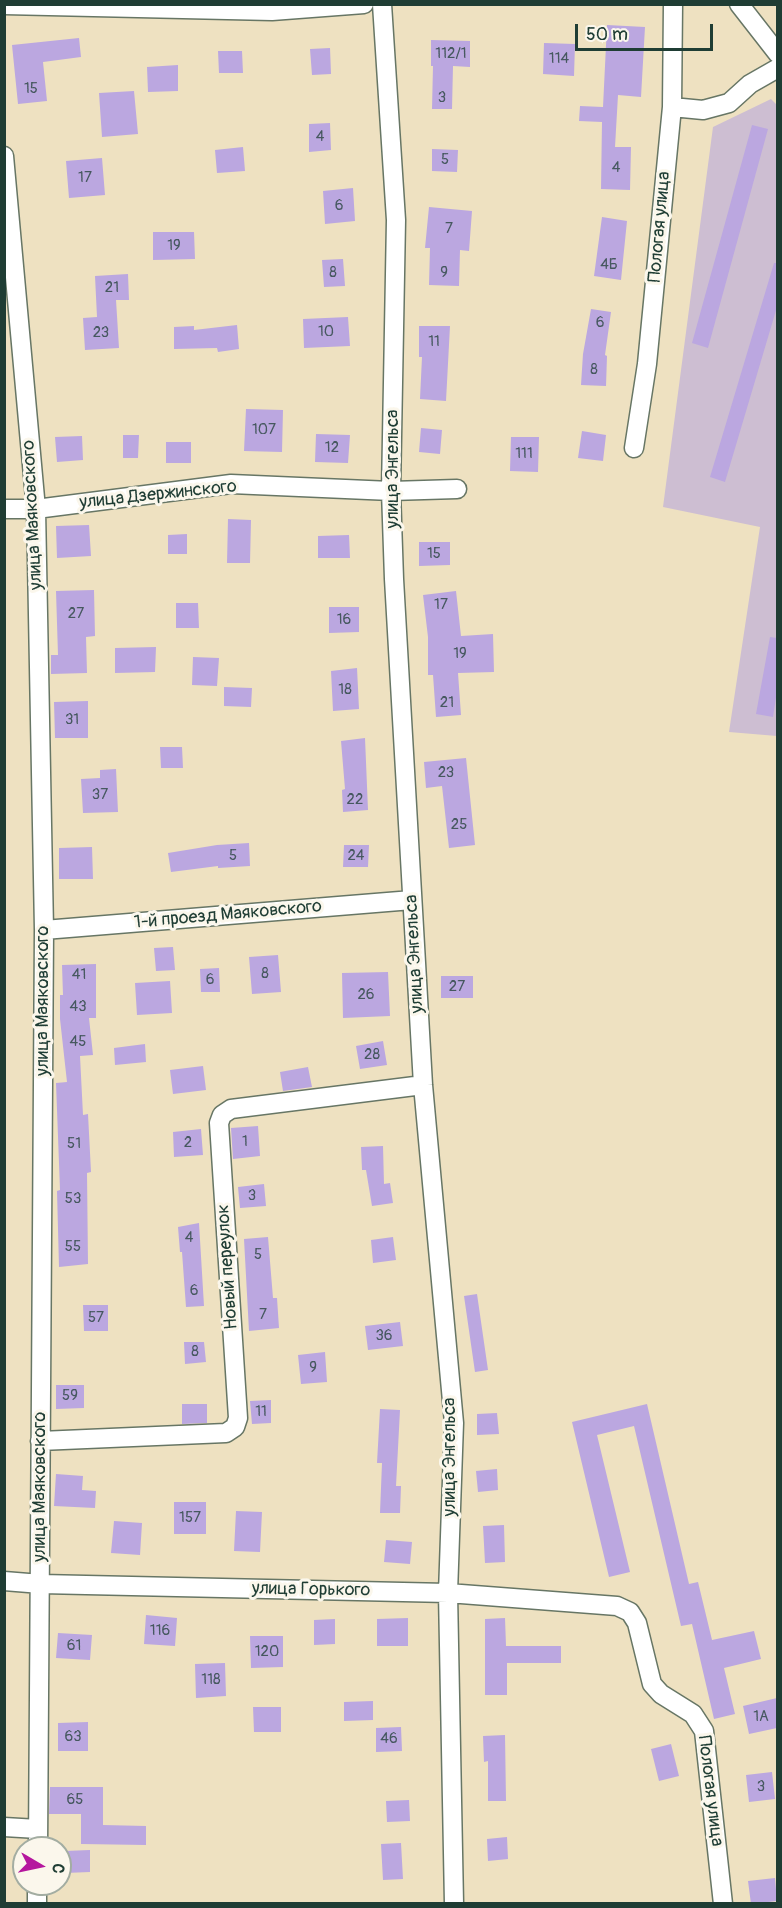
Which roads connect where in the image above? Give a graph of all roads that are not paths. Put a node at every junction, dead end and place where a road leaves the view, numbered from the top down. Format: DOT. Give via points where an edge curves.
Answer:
graph roads {
  1 [pos="364,4"];
  2 [pos="382,4"];
  3 [pos="673,4"];
  4 [pos="739,4"];
  5 [pos="4,5"];
  6 [pos="273,8"];
  7 [pos="777,54"];
  8 [pos="777,68"];
  9 [pos="672,107"];
  10 [pos="4,156"];
  11 [pos="634,448"];
  12 [pos="457,489"];
  13 [pos="391,490"];
  14 [pos="4,509"];
  15 [pos="36,509"];
  16 [pos="412,900"];
  17 [pos="44,930"];
  18 [pos="423,1085"];
  19 [pos="40,1441"];
  20 [pos="4,1581"];
  21 [pos="41,1584"];
  22 [pos="448,1593"];
  23 [pos="617,1606"];
  24 [pos="4,1827"];
  25 [pos="38,1829"];
  26 [pos="38,1836"];
  27 [pos="454,1904"];
  28 [pos="723,1904"];
  1 -- 6 [label="street"];
  2 -- 13 [label="street, улица Энгельса" via="396,220"];
  3 -- 9 [label="street, Пологая улица"];
  4 -- 7 [label="street"];
  5 -- 6 [label="street"];
  8 -- 9 [label="street" via="729,103 703,110"];
  9 -- 11 [label="street, Пологая улица" via="648,364"];
  10 -- 15 [label="street, улица Маяковского"];
  12 -- 13 [label="street, улица Дзержинского"];
  13 -- 15 [label="street, улица Дзержинского" via="231,484"];
  13 -- 16 [label="street, улица Энгельса"];
  14 -- 15 [label="street, улица Дзержинского"];
  15 -- 17 [label="street, улица Маяковского"];
  16 -- 17 [label="street, 1-й проезд Маяковского"];
  16 -- 18 [label="street, улица Энгельса"];
  17 -- 19 [label="street, улица Маяковского"];
  18 -- 19 [label="street, Новый переулок" via="231,1109 222,1114 219,1123 236,1427 226,1433"];
  18 -- 22 [label="street, улица Энгельса" via="454,1423"];
  19 -- 21 [label="street, улица Маяковского"];
  20 -- 21 [label="street, улица Горького"];
  21 -- 22 [label="street, улица Горького"];
  21 -- 25 [label="street, улица Маяковского"];
  22 -- 23 [label="street, улица Горького"];
  22 -- 27 [label="street, улица Энгельса"];
  23 -- 28 [label="street, Пологая улица" via="630,1612 637,1623 652,1684 693,1714 704,1731"];
  24 -- 25 [label="street"];
  25 -- 26 [label="street, улица Маяковского"];
}
